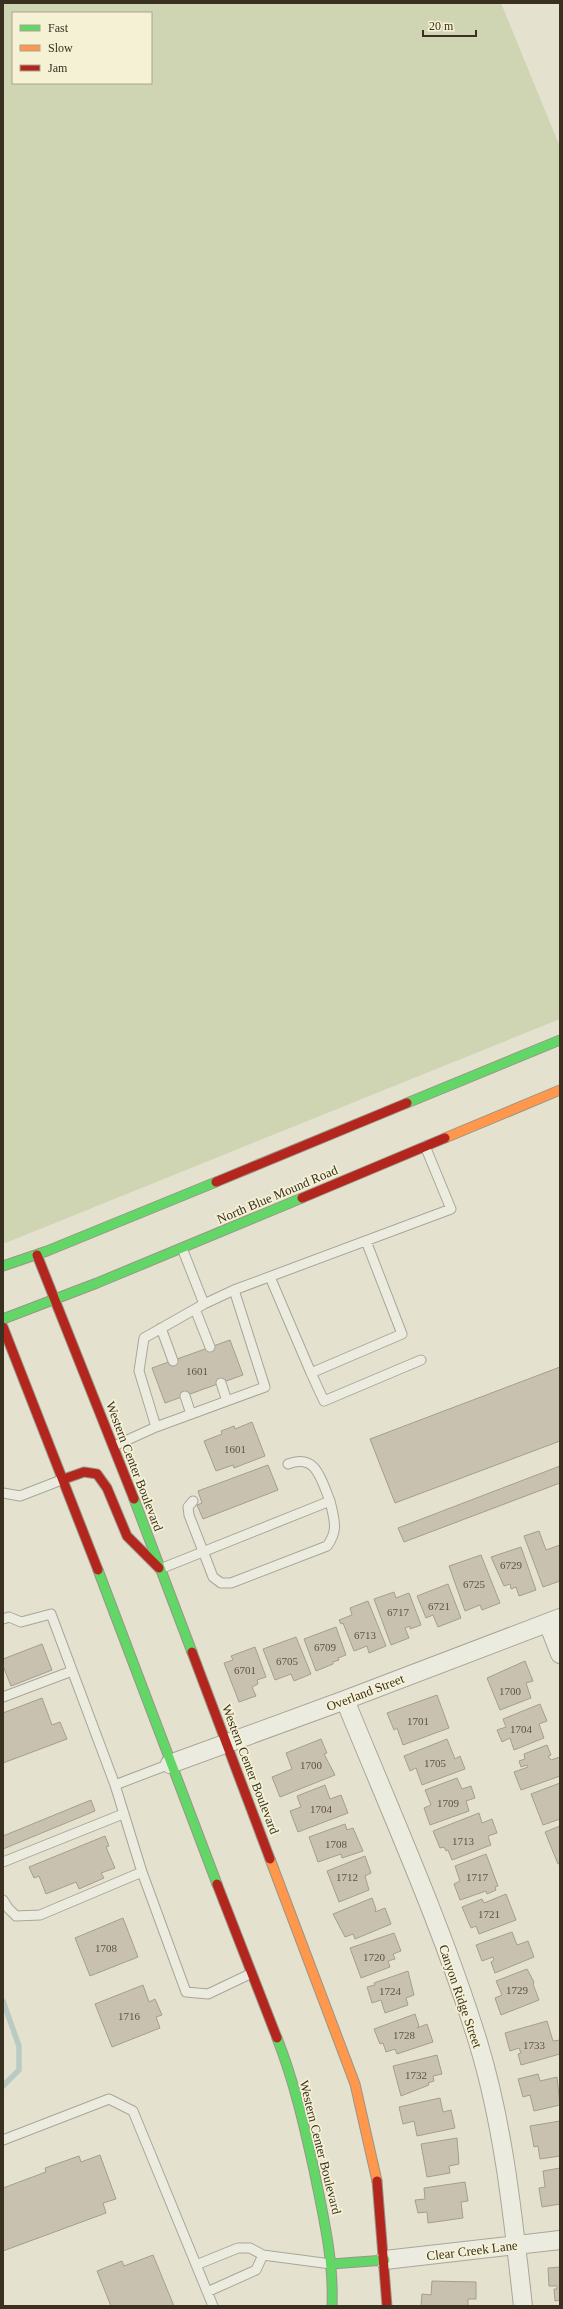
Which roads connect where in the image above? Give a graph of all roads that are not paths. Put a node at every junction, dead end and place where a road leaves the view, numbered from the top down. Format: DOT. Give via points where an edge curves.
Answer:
graph roads {
  1 [pos="560,1040"];
  2 [pos="560,1090"];
  3 [pos="425,1146"];
  4 [pos="366,1241"];
  5 [pos="182,1248"];
  6 [pos="37,1255"];
  7 [pos="3,1266"];
  8 [pos="270,1277"];
  9 [pos="234,1290"];
  10 [pos="55,1300"];
  11 [pos="204,1304"];
  12 [pos="195,1309"];
  13 [pos="3,1319"];
  14 [pos="3,1327"];
  15 [pos="161,1328"];
  16 [pos="210,1347"];
  17 [pos="421,1360"];
  18 [pos="173,1361"];
  19 [pos="311,1373"];
  20 [pos="221,1383"];
  21 [pos="185,1396"];
  22 [pos="227,1401"];
  23 [pos="191,1414"];
  24 [pos="156,1427"];
  25 [pos="114,1446"];
  26 [pos="288,1464"];
  27 [pos="64,1479"];
  28 [pos="3,1493"];
  29 [pos="193,1501"];
  30 [pos="330,1501"];
  31 [pos="203,1552"];
  32 [pos="160,1569"];
  33 [pos="3,1619"];
  34 [pos="554,1620"];
  35 [pos="560,1654"];
  36 [pos="72,1671"];
  37 [pos="3,1697"];
  38 [pos="345,1700"];
  39 [pos="227,1743"];
  40 [pos="170,1764"];
  41 [pos="115,1785"];
  42 [pos="123,1814"];
  43 [pos="3,1862"];
  44 [pos="142,1872"];
  45 [pos="3,1900"];
  46 [pos="250,1974"];
  47 [pos="3,2140"];
  48 [pos="560,2240"];
  49 [pos="516,2245"];
  50 [pos="263,2255"];
  51 [pos="385,2260"];
  52 [pos="331,2264"];
  53 [pos="196,2265"];
  54 [pos="207,2292"];
  55 [pos="213,2306"];
  56 [pos="332,2306"];
  57 [pos="387,2306"];
  58 [pos="523,2306"];
  1 -- 6 [label="main road"];
  2 -- 3 [label="main road, North Blue Mound Road"];
  3 -- 4 [label="lane" via="451,1209"];
  3 -- 5 [label="main road, North Blue Mound Road"];
  4 -- 8 [label="lane"];
  4 -- 19 [label="lane" via="402,1334"];
  5 -- 10 [label="main road, North Blue Mound Road"];
  5 -- 11 [label="lane"];
  6 -- 7 [label="main road"];
  6 -- 10 [label="main road, Western Center Boulevard"];
  8 -- 9 [label="lane"];
  8 -- 19 [label="lane"];
  9 -- 11 [label="lane"];
  9 -- 22 [label="lane" via="265,1387"];
  10 -- 13 [label="main road, North Blue Mound Road"];
  10 -- 25 [label="main road, Western Center Boulevard"];
  11 -- 12 [label="lane"];
  12 -- 15 [label="lane"];
  12 -- 16 [label="lane"];
  14 -- 27 [label="main road, Western Center Boulevard"];
  15 -- 18 [label="lane"];
  15 -- 24 [label="lane" via="144,1338 139,1371"];
  17 -- 19 [label="lane" via="324,1401"];
  20 -- 22 [label="lane"];
  21 -- 23 [label="lane"];
  22 -- 23 [label="lane"];
  23 -- 24 [label="lane"];
  24 -- 25 [label="lane"];
  25 -- 32 [label="main road, Western Center Boulevard"];
  26 -- 30 [label="lane" via="305,1461 313,1466"];
  27 -- 28 [label="lane" via="20,1496"];
  27 -- 32 [label="main road" via="82,1472 98,1475 108,1489 122,1529 132,1545"];
  27 -- 40 [label="main road, Western Center Boulevard"];
  29 -- 31 [label="lane" via="188,1507 189,1515"];
  30 -- 31 [label="lane"];
  30 -- 31 [label="lane" via="336,1527 327,1546 231,1583 221,1583 213,1577"];
  31 -- 32 [label="lane"];
  32 -- 39 [label="main road, Western Center Boulevard"];
  33 -- 36 [label="lane" via="9,1617 21,1622 51,1614"];
  34 -- 35 [label="street"];
  34 -- 38 [label="street, Overland Street"];
  36 -- 37 [label="lane"];
  36 -- 41 [label="lane"];
  38 -- 39 [label="street, Overland Street"];
  38 -- 49 [label="street, Canyon Ridge Street" via="444,1945 478,2043 497,2123"];
  39 -- 40 [label="street, Overland Street"];
  39 -- 51 [label="main road, Western Center Boulevard" via="355,2084 379,2190"];
  40 -- 41 [label="lane"];
  40 -- 46 [label="main road, Western Center Boulevard"];
  41 -- 42 [label="lane"];
  42 -- 43 [label="lane"];
  42 -- 44 [label="lane"];
  44 -- 45 [label="lane" via="40,1915 16,1916"];
  44 -- 46 [label="lane" via="186,1992 208,1994"];
  46 -- 52 [label="main road, Western Center Boulevard" via="281,2049 298,2100 326,2227"];
  47 -- 53 [label="lane" via="109,2099 133,2111"];
  48 -- 49 [label="street, Clear Creek Lane"];
  49 -- 51 [label="street, Clear Creek Lane"];
  49 -- 58 [label="street, Canyon Ridge Street"];
  50 -- 52 [label="lane"];
  50 -- 53 [label="lane" via="250,2248 238,2248"];
  50 -- 54 [label="lane" via="256,2270"];
  51 -- 52 [label="main road"];
  51 -- 57 [label="main road, Western Center Boulevard"];
  52 -- 56 [label="main road, Western Center Boulevard"];
  53 -- 54 [label="lane"];
  54 -- 55 [label="lane"];
}
